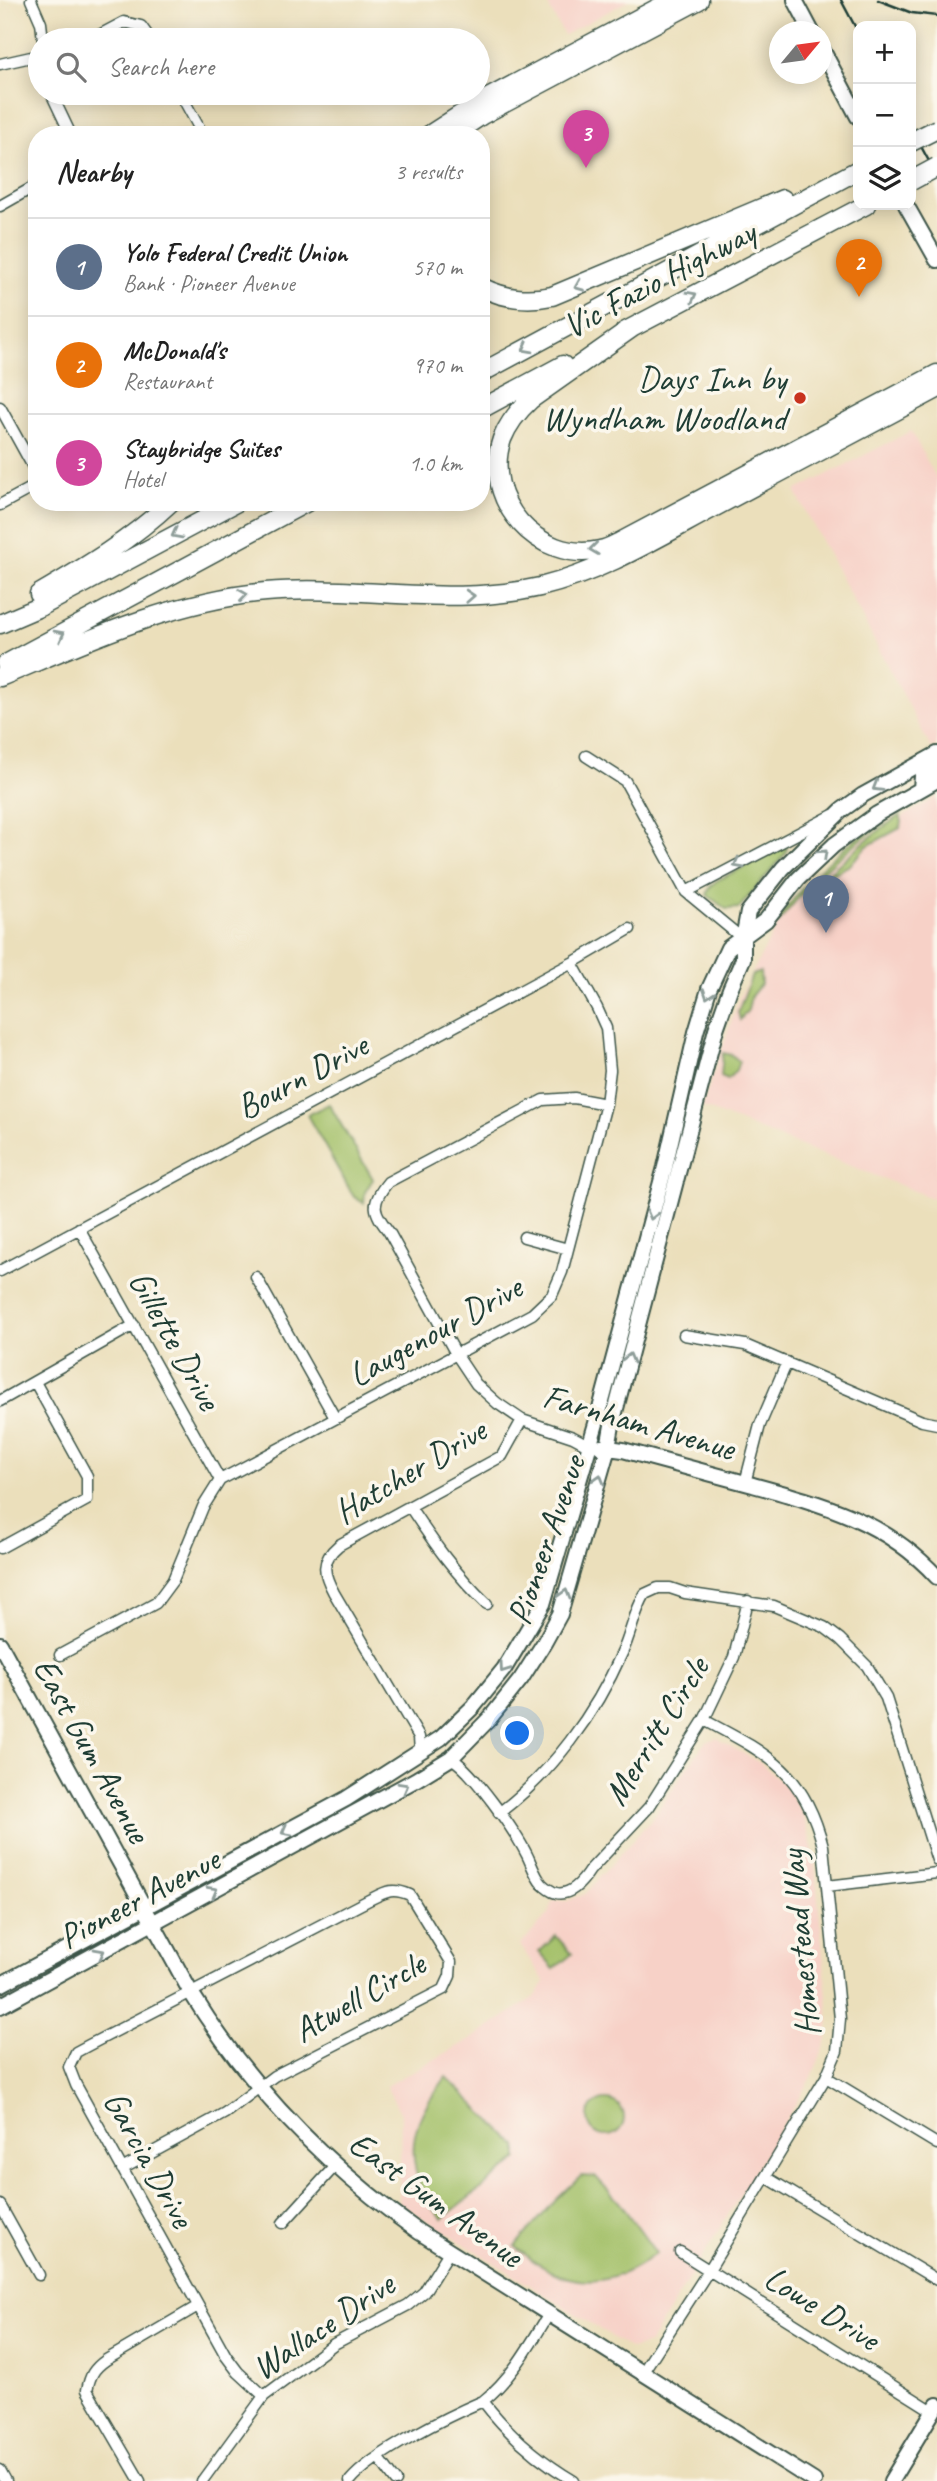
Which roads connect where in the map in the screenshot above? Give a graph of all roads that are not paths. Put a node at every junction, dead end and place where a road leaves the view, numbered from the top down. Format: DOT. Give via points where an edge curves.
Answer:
graph roads {
  1 [pos="31,0"];
  2 [pos="673,0"];
  3 [pos="699,0"];
  4 [pos="795,0"];
  5 [pos="806,21"];
  6 [pos="42,28"];
  7 [pos="112,28"];
  8 [pos="142,28"];
  9 [pos="28,58"];
  10 [pos="0,64"];
  11 [pos="832,69"];
  12 [pos="490,97"];
  13 [pos="57,105"];
  14 [pos="187,105"];
  15 [pos="475,105"];
  16 [pos="853,108"];
  17 [pos="67,126"];
  18 [pos="198,126"];
  19 [pos="443,126"];
  20 [pos="466,126"];
  21 [pos="937,129"];
  22 [pos="916,140"];
  23 [pos="937,167"];
  24 [pos="852,173"];
  25 [pos="916,178"];
  26 [pos="28,190"];
  27 [pos="0,206"];
  28 [pos="856,210"];
  29 [pos="909,210"];
  30 [pos="937,260"];
  31 [pos="490,291"];
  32 [pos="632,328"];
  33 [pos="490,368"];
  34 [pos="937,374"];
  35 [pos="937,389"];
  36 [pos="490,404"];
  37 [pos="0,407"];
  38 [pos="28,458"];
  39 [pos="28,490"];
  40 [pos="0,505"];
  41 [pos="160,511"];
  42 [pos="220,511"];
  43 [pos="290,511"];
  44 [pos="0,624"];
  45 [pos="0,667"];
  46 [pos="0,677"];
  47 [pos="937,754"];
  48 [pos="586,756"];
  49 [pos="937,765"];
  50 [pos="937,780"];
  51 [pos="921,788"];
  52 [pos="842,810"];
  53 [pos="686,892"];
  54 [pos="630,929"];
  55 [pos="743,939"];
  56 [pos="572,963"];
  57 [pos="689,1060"];
  58 [pos="606,1104"];
  59 [pos="682,1163"];
  60 [pos="79,1228"];
  61 [pos="524,1237"];
  62 [pos="568,1249"];
  63 [pos="0,1271"];
  64 [pos="256,1277"];
  65 [pos="134,1325"];
  66 [pos="684,1335"];
  67 [pos="456,1354"];
  68 [pos="787,1362"];
  69 [pos="35,1382"];
  70 [pos="0,1401"];
  71 [pos="335,1418"];
  72 [pos="522,1420"];
  73 [pos="937,1424"];
  74 [pos="590,1446"];
  75 [pos="608,1448"];
  76 [pos="220,1480"];
  77 [pos="745,1483"];
  78 [pos="410,1507"];
  79 [pos="0,1548"];
  80 [pos="935,1569"];
  81 [pos="748,1601"];
  82 [pos="487,1605"];
  83 [pos="0,1644"];
  84 [pos="60,1656"];
  85 [pos="704,1720"];
  86 [pos="420,1752"];
  87 [pos="450,1758"];
  88 [pos="499,1813"];
  89 [pos="937,1860"];
  90 [pos="937,1873"];
  91 [pos="827,1886"];
  92 [pos="144,1907"];
  93 [pos="153,1924"];
  94 [pos="0,1985"];
  95 [pos="190,1991"];
  96 [pos="0,2006"];
  97 [pos="826,2077"];
  98 [pos="259,2088"];
  99 [pos="937,2144"];
  100 [pos="335,2166"];
  101 [pos="122,2169"];
  102 [pos="766,2177"];
  103 [pos="0,2205"];
  104 [pos="283,2223"];
  105 [pos="449,2252"];
  106 [pos="680,2252"];
  107 [pos="709,2270"];
  108 [pos="39,2275"];
  109 [pos="937,2280"];
  110 [pos="198,2306"];
  111 [pos="550,2314"];
  112 [pos="643,2372"];
  113 [pos="264,2396"];
  114 [pos="483,2400"];
  115 [pos="935,2408"];
  116 [pos="378,2458"];
  117 [pos="140,2481"];
  118 [pos="202,2481"];
  119 [pos="350,2481"];
  120 [pos="396,2481"];
  121 [pos="574,2481"];
  122 [pos="814,2481"];
  123 [pos="891,2481"];
  1 -- 6 [label="street"];
  2 -- 12 [label="highway"];
  3 -- 20 [label="highway"];
  4 -- 5 [label="main road"];
  7 -- 8 [label="street" via="124,22"];
  9 -- 10 [label="street"];
  11 -- 16 [label="main road"];
  13 -- 17 [label="street"];
  14 -- 18 [label="street"];
  15 -- 19 [label="highway"];
  21 -- 22 [label="highway, bridge"];
  23 -- 25 [label="highway, bridge"];
  24 -- 31 [label="highway, one-way" via="552,296 520,299"];
  24 -- 33 [label="highway, Vic Fazio Highway, one-way"];
  26 -- 27 [label="street"];
  32 -- 28 [label="highway, Vic Fazio Highway, one-way"];
  29 -- 30 [label="main road"];
  34 -- 32 [label="highway, one-way" via="620,542 600,550 572,551 547,544 525,529 508,508 497,463 502,439 530,400"];
  32 -- 36 [label="highway, Vic Fazio Highway"];
  46 -- 35 [label="highway, one-way" via="139,620 237,596 322,591 471,596 570,578 625,555"];
  37 -- 38 [label="street"];
  39 -- 40 [label="street"];
  41 -- 44 [label="highway" via="98,560 36,596"];
  42 -- 44 [label="highway, one-way"];
  45 -- 43 [label="highway, one-way"];
  47 -- 52 [label="main road, Pioneer Avenue, one-way"];
  48 -- 53 [label="street" via="625,781"];
  49 -- 51 [label="main road" via="922,776"];
  50 -- 51 [label="main road, Pioneer Avenue"];
  55 -- 51 [label="main road, Pioneer Avenue, one-way" via="834,845"];
  52 -- 53 [label="street, one-way"];
  52 -- 55 [label="main road, Pioneer Avenue" via="783,868 748,912"];
  53 -- 55 [label="street"];
  54 -- 56 [label="street, Bourn Drive"];
  55 -- 57 [label="main road, Pioneer Avenue, one-way" via="728,948 709,989"];
  55 -- 59 [label="main road, Pioneer Avenue" via="743,959 716,1029"];
  56 -- 58 [label="street, Laugenour Drive" via="606,1028 610,1070"];
  56 -- 60 [label="street, Bourn Drive"];
  57 -- 59 [label="main road" via="693,1075 674,1153"];
  57 -- 74 [label="main road, Pioneer Avenue, one-way"];
  58 -- 62 [label="street, Laugenour Drive"];
  58 -- 67 [label="street, Farnham Avenue" via="574,1098 543,1100 388,1182 378,1194 374,1206 379,1219"];
  75 -- 59 [label="main road, Pioneer Avenue, one-way"];
  60 -- 63 [label="street, Bourn Drive"];
  60 -- 65 [label="street, Gillette Drive"];
  61 -- 62 [label="street"];
  62 -- 67 [label="street, Laugenour Drive" via="557,1285 546,1302"];
  64 -- 71 [label="street"];
  65 -- 69 [label="street"];
  65 -- 76 [label="street, Gillette Drive"];
  66 -- 68 [label="street" via="745,1345"];
  67 -- 71 [label="street, Laugenour Drive"];
  67 -- 72 [label="street, Farnham Avenue" via="486,1394"];
  68 -- 73 [label="street"];
  68 -- 77 [label="street" via="760,1425"];
  69 -- 70 [label="street"];
  69 -- 79 [label="street" via="87,1476 87,1500"];
  71 -- 76 [label="street, Laugenour Drive"];
  72 -- 74 [label="street, Farnham Avenue"];
  72 -- 78 [label="street, Hatcher Drive" via="502,1456"];
  74 -- 75 [label="main road, Farnham Avenue"];
  74 -- 86 [label="main road, Pioneer Avenue, one-way" via="543,1604 504,1669 473,1707"];
  75 -- 77 [label="main road, Farnham Avenue"];
  87 -- 75 [label="main road, Pioneer Avenue, one-way" via="521,1679 560,1614"];
  76 -- 84 [label="street" via="203,1507 173,1580 156,1603"];
  77 -- 80 [label="main road, Farnham Avenue" via="825,1504 863,1521"];
  78 -- 82 [label="street" via="463,1583"];
  78 -- 86 [label="street, Hatcher Drive" via="339,1545 324,1566 334,1593 419,1737"];
  81 -- 85 [label="street, Merritt Circle" via="734,1657"];
  81 -- 88 [label="street" via="670,1588 645,1594 595,1705 566,1746 518,1799"];
  81 -- 89 [label="street" via="774,1606 824,1627 867,1666 895,1721"];
  83 -- 92 [label="main road, East Gum Avenue"];
  85 -- 88 [label="street, Merritt Circle" via="649,1808 569,1891 556,1893 543,1886"];
  85 -- 91 [label="street, Homestead Way" via="772,1759 792,1779 817,1823"];
  86 -- 92 [label="main road, Pioneer Avenue, one-way" via="346,1799"];
  87 -- 88 [label="street, Merritt Circle" via="462,1764"];
  93 -- 87 [label="main road, Pioneer Avenue, one-way"];
  90 -- 91 [label="street"];
  91 -- 97 [label="street, Homestead Way" via="841,2019 837,2051"];
  92 -- 93 [label="main road, East Gum Avenue"];
  92 -- 94 [label="main road, Pioneer Avenue"];
  93 -- 95 [label="main road, East Gum Avenue"];
  96 -- 93 [label="main road, Pioneer Avenue, one-way"];
  95 -- 98 [label="main road, East Gum Avenue"];
  95 -- 98 [label="street, Atwell Circle" via="384,1892 398,1890 410,1895 451,1962 444,1989 274,2076"];
  95 -- 101 [label="street, Garcia Drive" via="76,2053 69,2067"];
  97 -- 99 [label="street"];
  97 -- 102 [label="street, Homestead Way"];
  98 -- 100 [label="main road, East Gum Avenue"];
  98 -- 101 [label="street" via="225,2113"];
  100 -- 104 [label="street"];
  100 -- 105 [label="main road, East Gum Avenue"];
  101 -- 110 [label="street, Garcia Drive"];
  102 -- 107 [label="street, Homestead Way"];
  102 -- 109 [label="street"];
  103 -- 108 [label="street"];
  105 -- 111 [label="main road, East Gum Avenue"];
  105 -- 113 [label="street, Wallace Drive" via="424,2291 408,2305 334,2344"];
  106 -- 107 [label="street, Lowe Drive"];
  107 -- 112 [label="street, Homestead Way"];
  107 -- 115 [label="street, Lowe Drive"];
  110 -- 113 [label="street, Garcia Drive" via="226,2356"];
  110 -- 117 [label="street" via="106,2360 90,2377 87,2390"];
  111 -- 112 [label="main road, East Gum Avenue"];
  111 -- 114 [label="street" via="512,2373"];
  112 -- 122 [label="main road, East Gum Avenue"];
  113 -- 118 [label="street, Wallace Drive"];
  114 -- 116 [label="street"];
  114 -- 121 [label="street" via="515,2439"];
  115 -- 123 [label="main road"];
  116 -- 119 [label="street"];
  116 -- 120 [label="street"];
}
